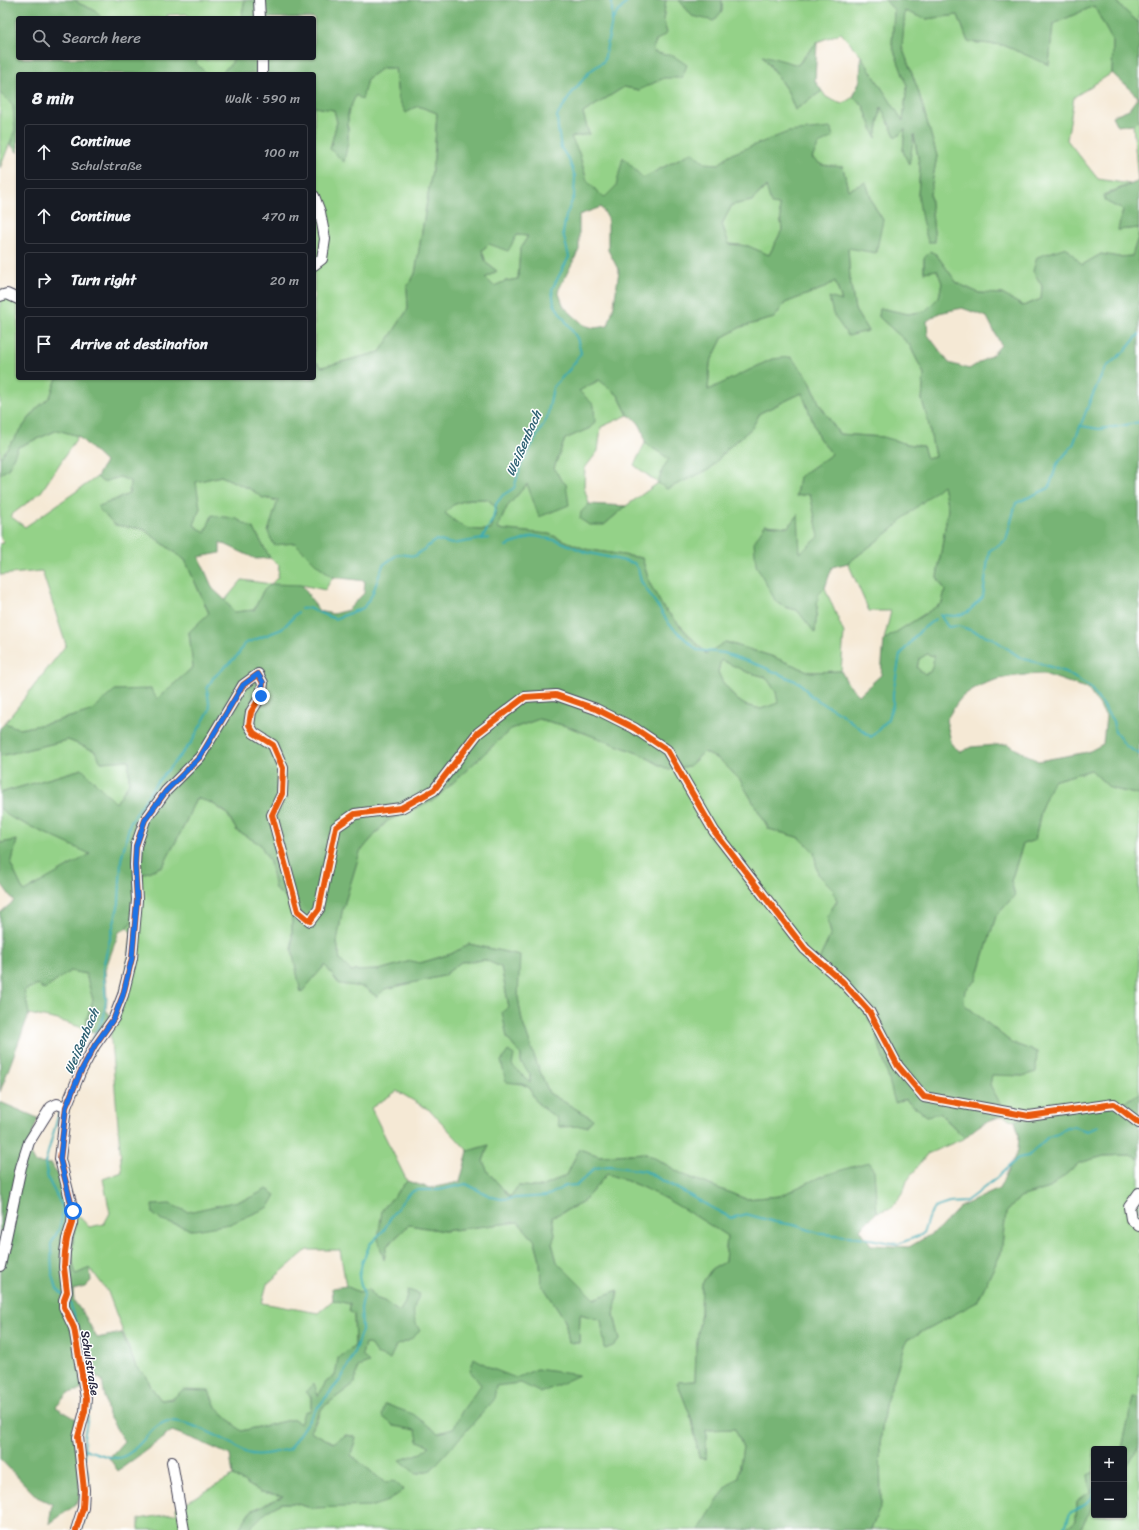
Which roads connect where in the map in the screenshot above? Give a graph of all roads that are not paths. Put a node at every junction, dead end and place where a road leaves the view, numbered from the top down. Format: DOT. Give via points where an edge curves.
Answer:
graph roads {
  1 [pos="259,0"];
  2 [pos="260,16"];
  3 [pos="262,60"];
  4 [pos="262,72"];
  5 [pos="316,201"];
  6 [pos="316,264"];
  7 [pos="0,296"];
  8 [pos="16,298"];
  9 [pos="62,1106"];
  10 [pos="1139,1123"];
  11 [pos="1139,1193"];
  12 [pos="1139,1226"];
  13 [pos="0,1266"];
  14 [pos="172,1462"];
  15 [pos="76,1530"];
  16 [pos="184,1530"];
  1 -- 2 [label="street"];
  3 -- 4 [label="street"];
  5 -- 6 [label="street" via="325,239 322,259"];
  7 -- 8 [label="street" via="7,294"];
  9 -- 10 [label="street" via="95,1045 114,1018 123,995 132,958 136,908 136,846 145,820 166,791 200,757 243,685 258,674 263,682 261,696 251,712 249,725 254,733 273,745 283,768 282,794 272,815 298,911 310,921 319,909 336,827 355,814 401,808 434,790 478,733 525,697 556,695 596,709 634,728 667,750 714,831 805,949 842,981 869,1011 898,1066 924,1097 1029,1116 1114,1104"];
  9 -- 13 [label="street" via="51,1106 29,1142"];
  9 -- 15 [label="street, Schulstraße" via="60,1159 73,1211 65,1252 64,1307 74,1328 86,1398 78,1437 84,1490 83,1508"];
  11 -- 12 [label="street" via="1129,1207 1131,1219"];
  14 -- 16 [label="street"];
}
